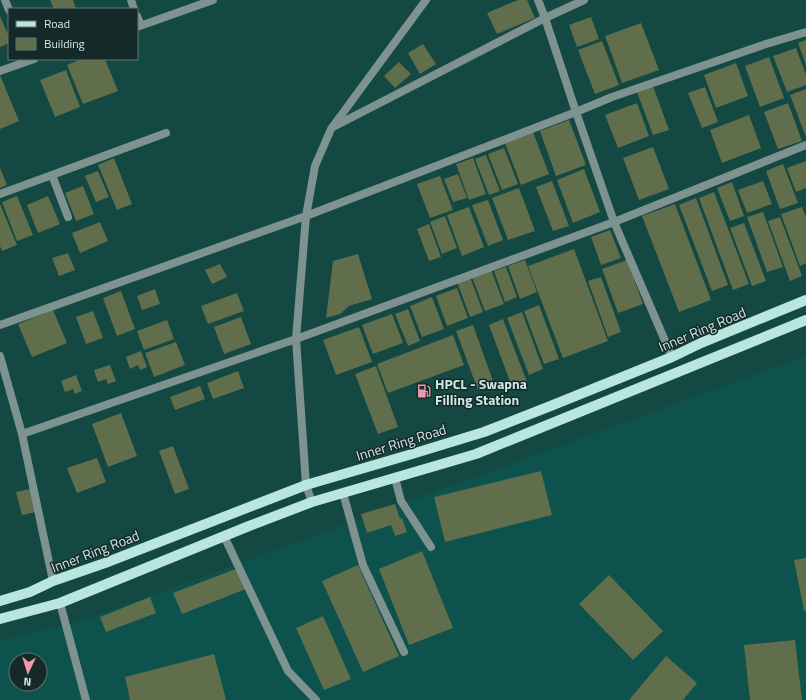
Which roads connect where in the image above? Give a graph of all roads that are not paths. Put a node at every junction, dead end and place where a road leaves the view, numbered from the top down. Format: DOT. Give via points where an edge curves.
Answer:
graph roads {
  1 [pos="213,0"];
  2 [pos="426,0"];
  3 [pos="538,0"];
  4 [pos="584,0"];
  5 [pos="545,18"];
  6 [pos="139,26"];
  7 [pos="806,32"];
  8 [pos="30,60"];
  9 [pos="0,71"];
  10 [pos="576,112"];
  11 [pos="331,129"];
  12 [pos="166,133"];
  13 [pos="806,145"];
  14 [pos="52,175"];
  15 [pos="0,194"];
  16 [pos="306,216"];
  17 [pos="68,217"];
  18 [pos="614,222"];
  19 [pos="806,300"];
  20 [pos="806,320"];
  21 [pos="0,325"];
  22 [pos="296,339"];
  23 [pos="0,356"];
  24 [pos="672,357"];
  25 [pos="22,434"];
  26 [pos="395,478"];
  27 [pos="306,485"];
  28 [pos="342,493"];
  29 [pos="312,502"];
  30 [pos="224,536"];
  31 [pos="431,547"];
  32 [pos="53,581"];
  33 [pos="0,601"];
  34 [pos="60,603"];
  35 [pos="0,619"];
  36 [pos="404,652"];
  37 [pos="86,700"];
  38 [pos="316,700"];
  1 -- 6 [label="street"];
  2 -- 11 [label="street"];
  3 -- 5 [label="street"];
  4 -- 5 [label="street"];
  5 -- 10 [label="street"];
  5 -- 11 [label="street"];
  7 -- 10 [label="street" via="612,97"];
  8 -- 9 [label="street"];
  10 -- 16 [label="street"];
  10 -- 18 [label="street"];
  11 -- 16 [label="street" via="315,166"];
  12 -- 14 [label="street"];
  13 -- 18 [label="street"];
  14 -- 15 [label="street"];
  14 -- 17 [label="street"];
  16 -- 21 [label="street"];
  16 -- 22 [label="street"];
  18 -- 22 [label="street"];
  18 -- 24 [label="street"];
  19 -- 24 [label="main road, Inner Ring Road"];
  20 -- 26 [label="main road" via="476,454"];
  22 -- 25 [label="street"];
  22 -- 27 [label="street"];
  23 -- 25 [label="street"];
  24 -- 27 [label="main road, Inner Ring Road" via="484,432"];
  25 -- 32 [label="street"];
  26 -- 28 [label="main road"];
  26 -- 31 [label="street" via="401,501"];
  27 -- 29 [label="street"];
  27 -- 32 [label="main road, Inner Ring Road"];
  28 -- 29 [label="main road"];
  28 -- 36 [label="street" via="363,565"];
  29 -- 30 [label="main road"];
  30 -- 34 [label="main road"];
  30 -- 38 [label="street" via="288,670"];
  32 -- 33 [label="main road, Inner Ring Road" via="30,592"];
  34 -- 35 [label="main road"];
  34 -- 37 [label="street"];
}
